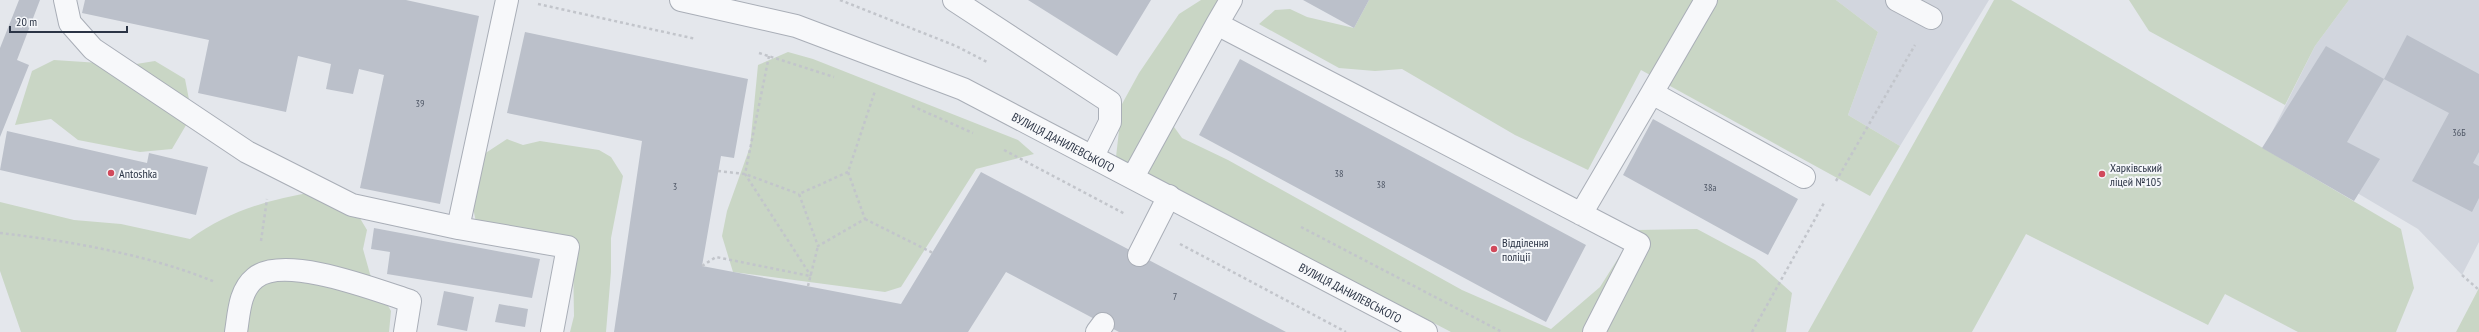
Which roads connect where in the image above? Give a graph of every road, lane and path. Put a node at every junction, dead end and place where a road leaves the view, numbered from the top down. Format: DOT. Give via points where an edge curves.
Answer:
graph roads {
  1 [pos="65,0"];
  2 [pos="507,0"];
  3 [pos="681,0"];
  4 [pos="954,0"];
  5 [pos="1231,0"];
  6 [pos="1706,0"];
  7 [pos="1897,0"];
  8 [pos="536,4"];
  9 [pos="1931,18"];
  10 [pos="1217,24"];
  11 [pos="704,40"];
  12 [pos="757,52"];
  13 [pos="769,56"];
  14 [pos="837,78"];
  15 [pos="868,88"];
  16 [pos="875,90"];
  17 [pos="1652,93"];
  18 [pos="882,94"];
  19 [pos="911,106"];
  20 [pos="975,134"];
  21 [pos="1002,148"];
  22 [pos="1093,156"];
  23 [pos="273,165"];
  24 [pos="718,171"];
  25 [pos="848,172"];
  26 [pos="745,174"];
  27 [pos="1133,177"];
  28 [pos="1804,177"];
  29 [pos="1830,192"];
  30 [pos="799,194"];
  31 [pos="1169,196"];
  32 [pos="1581,214"];
  33 [pos="865,219"];
  34 [pos="458,228"];
  35 [pos="1152,229"];
  36 [pos="0,233"];
  37 [pos="818,246"];
  38 [pos="933,253"];
  39 [pos="1138,255"];
  40 [pos="702,266"];
  41 [pos="2462,275"];
  42 [pos="811,276"];
  43 [pos="249,286"];
  44 [pos="808,286"];
  45 [pos="2479,290"];
  46 [pos="236,332"];
  47 [pos="405,332"];
  48 [pos="552,332"];
  49 [pos="1346,332"];
  50 [pos="1426,332"];
  51 [pos="1594,332"];
  52 [pos="1752,332"];
  1 -- 23 [label="street" via="70,23 93,50 248,152"];
  2 -- 34 [label="street"];
  3 -- 22 [label="street, ВУЛИЦЯ ДАНИЛЕВСЬКОГО" via="796,26 949,84"];
  4 -- 22 [label="street" via="1110,102 1110,122"];
  5 -- 10 [label="street"];
  6 -- 17 [label="street"];
  7 -- 9 [label="street"];
  8 -- 11 [label="path"];
  9 -- 29 [label="path"];
  10 -- 27 [label="street"];
  10 -- 32 [label="street"];
  12 -- 13 [label="path"];
  13 -- 14 [label="path"];
  13 -- 26 [label="path"];
  15 -- 16 [label="path"];
  16 -- 18 [label="path"];
  16 -- 25 [label="path"];
  17 -- 28 [label="street"];
  17 -- 32 [label="street"];
  19 -- 20 [label="path"];
  21 -- 35 [label="path"];
  22 -- 27 [label="street, ВУЛИЦЯ ДАНИЛЕВСЬКОГО"];
  23 -- 34 [label="street" via="352,205"];
  23 -- 43 [label="path"];
  24 -- 26 [label="path"];
  25 -- 30 [label="path"];
  25 -- 33 [label="path"];
  26 -- 30 [label="path"];
  26 -- 42 [label="path"];
  27 -- 31 [label="street, ВУЛИЦЯ ДАНИЛЕВСЬКОГО"];
  28 -- 29 [label="path"];
  29 -- 52 [label="path"];
  30 -- 37 [label="path"];
  31 -- 35 [label="street"];
  31 -- 50 [label="street, ВУЛИЦЯ ДАНИЛЕВСЬКОГО"];
  32 -- 51 [label="street" via="1639,244"];
  33 -- 37 [label="path"];
  33 -- 38 [label="path"];
  34 -- 48 [label="street" via="568,247"];
  35 -- 39 [label="street"];
  35 -- 49 [label="path"];
  36 -- 43 [label="path" via="50,239"];
  37 -- 42 [label="path"];
  40 -- 42 [label="path" via="716,257"];
  41 -- 45 [label="path"];
  42 -- 44 [label="path"];
  43 -- 46 [label="street"];
  43 -- 47 [label="street" via="281,268 336,277 410,301"];
}
